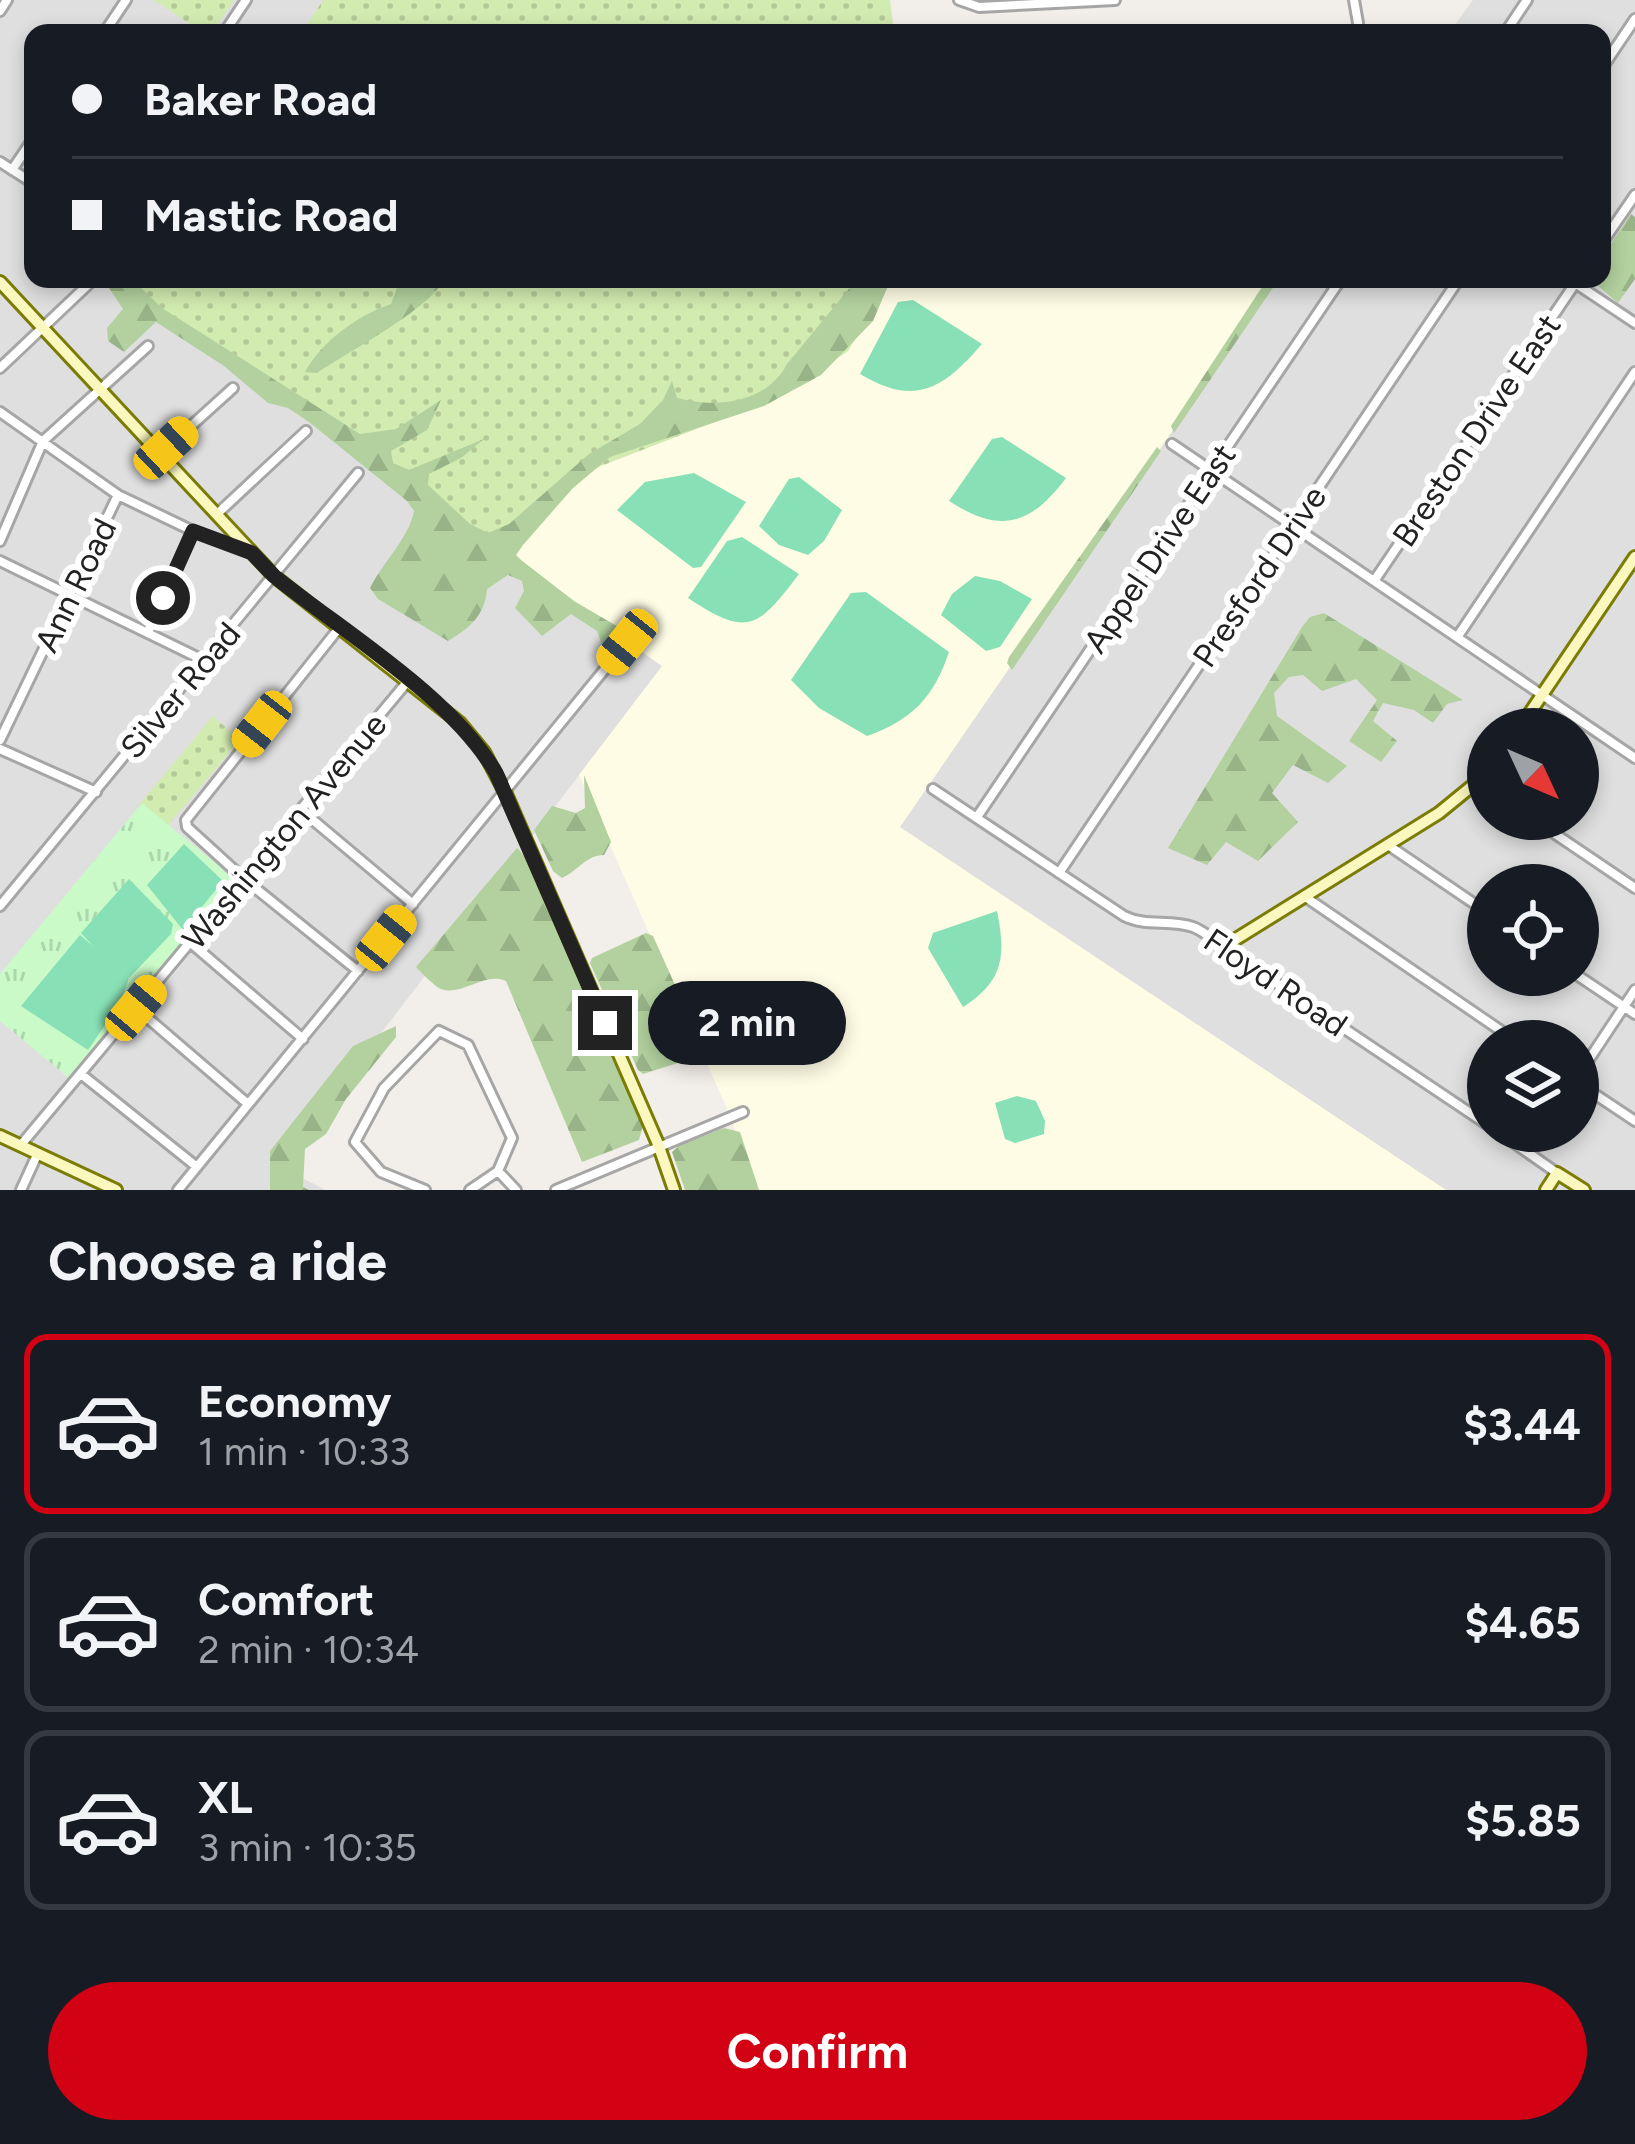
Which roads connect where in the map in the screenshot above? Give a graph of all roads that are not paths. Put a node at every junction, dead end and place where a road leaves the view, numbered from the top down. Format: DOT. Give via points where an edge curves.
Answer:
graph roads {
  1 [pos="7,0"];
  2 [pos="959,0"];
  3 [pos="1115,0"];
  4 [pos="1354,0"];
  5 [pos="1029,2"];
  6 [pos="0,10"];
  7 [pos="1635,19"];
  8 [pos="1358,23"];
  9 [pos="1611,55"];
  10 [pos="24,152"];
  11 [pos="0,162"];
  12 [pos="12,170"];
  13 [pos="24,178"];
  14 [pos="1635,195"];
  15 [pos="1611,230"];
  16 [pos="0,282"];
  17 [pos="84,288"];
  18 [pos="1335,288"];
  19 [pos="1453,288"];
  20 [pos="1569,288"];
  21 [pos="1585,288"];
  22 [pos="1635,323"];
  23 [pos="41,327"];
  24 [pos="148,346"];
  25 [pos="0,368"];
  26 [pos="1635,372"];
  27 [pos="101,387"];
  28 [pos="233,388"];
  29 [pos="0,412"];
  30 [pos="306,431"];
  31 [pos="44,441"];
  32 [pos="1172,444"];
  33 [pos="161,453"];
  34 [pos="1211,472"];
  35 [pos="358,473"];
  36 [pos="118,495"];
  37 [pos="217,514"];
  38 [pos="1293,526"];
  39 [pos="193,531"];
  40 [pos="0,541"];
  41 [pos="252,553"];
  42 [pos="1635,557"];
  43 [pos="0,561"];
  44 [pos="274,576"];
  45 [pos="1622,578"];
  46 [pos="1374,581"];
  47 [pos="1635,586"];
  48 [pos="69,596"];
  49 [pos="339,628"];
  50 [pos="148,632"];
  51 [pos="1458,637"];
  52 [pos="627,642"];
  53 [pos="203,660"];
  54 [pos="409,680"];
  55 [pos="1542,695"];
  56 [pos="1533,708"];
  57 [pos="0,740"];
  58 [pos="0,749"];
  59 [pos="1635,758"];
  60 [pos="933,789"];
  61 [pos="96,792"];
  62 [pos="505,792"];
  63 [pos="1467,793"];
  64 [pos="301,810"];
  65 [pos="977,818"];
  66 [pos="1564,840"];
  67 [pos="1388,845"];
  68 [pos="1059,873"];
  69 [pos="244,879"];
  70 [pos="1635,888"];
  71 [pos="1304,896"];
  72 [pos="1467,900"];
  73 [pos="413,904"];
  74 [pos="0,906"];
  75 [pos="191,943"];
  76 [pos="1228,944"];
  77 [pos="358,971"];
  78 [pos="1599,990"];
  79 [pos="1635,990"];
  80 [pos="1624,1007"];
  81 [pos="136,1008"];
  82 [pos="1635,1014"];
  83 [pos="1485,1020"];
  84 [pos="303,1039"];
  85 [pos="1599,1046"];
  86 [pos="81,1074"];
  87 [pos="1599,1094"];
  88 [pos="248,1104"];
  89 [pos="1467,1111"];
  90 [pos="742,1112"];
  91 [pos="1635,1121"];
  92 [pos="0,1136"];
  93 [pos="658,1144"];
  94 [pos="20,1146"];
  95 [pos="1528,1152"];
  96 [pos="38,1155"];
  97 [pos="197,1167"];
  98 [pos="498,1171"];
  99 [pos="1557,1173"];
  100 [pos="20,1190"];
  101 [pos="116,1190"];
  102 [pos="178,1190"];
  103 [pos="425,1190"];
  104 [pos="470,1190"];
  105 [pos="516,1190"];
  106 [pos="556,1190"];
  107 [pos="674,1190"];
  108 [pos="1546,1190"];
  109 [pos="1584,1190"];
  1 -- 6 [label="street"];
  2 -- 5 [label="street" via="979,7"];
  3 -- 5 [label="street"];
  4 -- 8 [label="street"];
  7 -- 9 [label="street"];
  10 -- 12 [label="street"];
  11 -- 12 [label="street"];
  12 -- 13 [label="street"];
  14 -- 15 [label="street"];
  16 -- 23 [label="main road"];
  17 -- 23 [label="street"];
  18 -- 34 [label="street, Appel Drive East"];
  19 -- 38 [label="street, Presford Drive"];
  20 -- 46 [label="street, Breston Drive East"];
  21 -- 22 [label="street"];
  23 -- 25 [label="street"];
  23 -- 27 [label="main road"];
  24 -- 27 [label="street"];
  26 -- 51 [label="street"];
  27 -- 31 [label="street"];
  27 -- 33 [label="main road"];
  28 -- 33 [label="street"];
  29 -- 31 [label="street"];
  30 -- 37 [label="street"];
  31 -- 36 [label="street"];
  31 -- 40 [label="street"];
  32 -- 34 [label="street"];
  33 -- 37 [label="main road"];
  34 -- 38 [label="street"];
  34 -- 65 [label="street, Appel Drive East"];
  35 -- 44 [label="street, Silver Road"];
  36 -- 39 [label="street"];
  36 -- 48 [label="street, Ann Road"];
  37 -- 41 [label="main road"];
  38 -- 46 [label="street"];
  38 -- 68 [label="street, Presford Drive"];
  39 -- 41 [label="street"];
  39 -- 50 [label="street"];
  41 -- 44 [label="main road"];
  42 -- 45 [label="main road"];
  43 -- 48 [label="street"];
  44 -- 49 [label="main road"];
  44 -- 53 [label="street, Silver Road"];
  45 -- 47 [label="street"];
  45 -- 55 [label="main road"];
  46 -- 51 [label="street"];
  48 -- 50 [label="street"];
  48 -- 57 [label="street, Ann Road"];
  49 -- 54 [label="main road"];
  49 -- 69 [label="street" via="186,820"];
  50 -- 53 [label="street"];
  51 -- 55 [label="street"];
  52 -- 62 [label="street"];
  53 -- 61 [label="street, Silver Road"];
  54 -- 62 [label="main road" via="473,739"];
  54 -- 64 [label="street, Washington Avenue"];
  55 -- 56 [label="main road"];
  55 -- 59 [label="street"];
  58 -- 61 [label="street"];
  60 -- 65 [label="street, Floyd Road"];
  61 -- 74 [label="street, Silver Road"];
  62 -- 73 [label="street"];
  62 -- 93 [label="main road"];
  63 -- 67 [label="main road"];
  64 -- 69 [label="street, Washington Avenue"];
  64 -- 73 [label="street"];
  65 -- 68 [label="street, Floyd Road"];
  66 -- 70 [label="street"];
  67 -- 71 [label="main road"];
  67 -- 72 [label="street"];
  68 -- 76 [label="street, Floyd Road" via="1135,922 1190,926"];
  69 -- 75 [label="street, Washington Avenue"];
  69 -- 77 [label="street"];
  71 -- 76 [label="main road"];
  71 -- 83 [label="street"];
  73 -- 77 [label="street"];
  75 -- 81 [label="street, Washington Avenue"];
  75 -- 84 [label="street"];
  76 -- 89 [label="street, Floyd Road"];
  77 -- 84 [label="street"];
  78 -- 80 [label="street"];
  79 -- 80 [label="street"];
  80 -- 82 [label="street"];
  80 -- 85 [label="street"];
  81 -- 86 [label="street, Washington Avenue"];
  81 -- 88 [label="street"];
  84 -- 88 [label="street"];
  86 -- 94 [label="street, Washington Avenue"];
  86 -- 97 [label="street"];
  87 -- 91 [label="street"];
  88 -- 97 [label="street"];
  90 -- 93 [label="street"];
  92 -- 94 [label="main road"];
  93 -- 106 [label="street"];
  93 -- 107 [label="main road"];
  94 -- 96 [label="main road"];
  95 -- 99 [label="street"];
  96 -- 100 [label="street"];
  96 -- 101 [label="main road"];
  97 -- 102 [label="street"];
  98 -- 103 [label="street" via="512,1138 499,1104 468,1045 439,1031 384,1088 355,1142 381,1172"];
  98 -- 104 [label="street"];
  98 -- 105 [label="street"];
  99 -- 108 [label="main road"];
  99 -- 109 [label="main road"];
}
